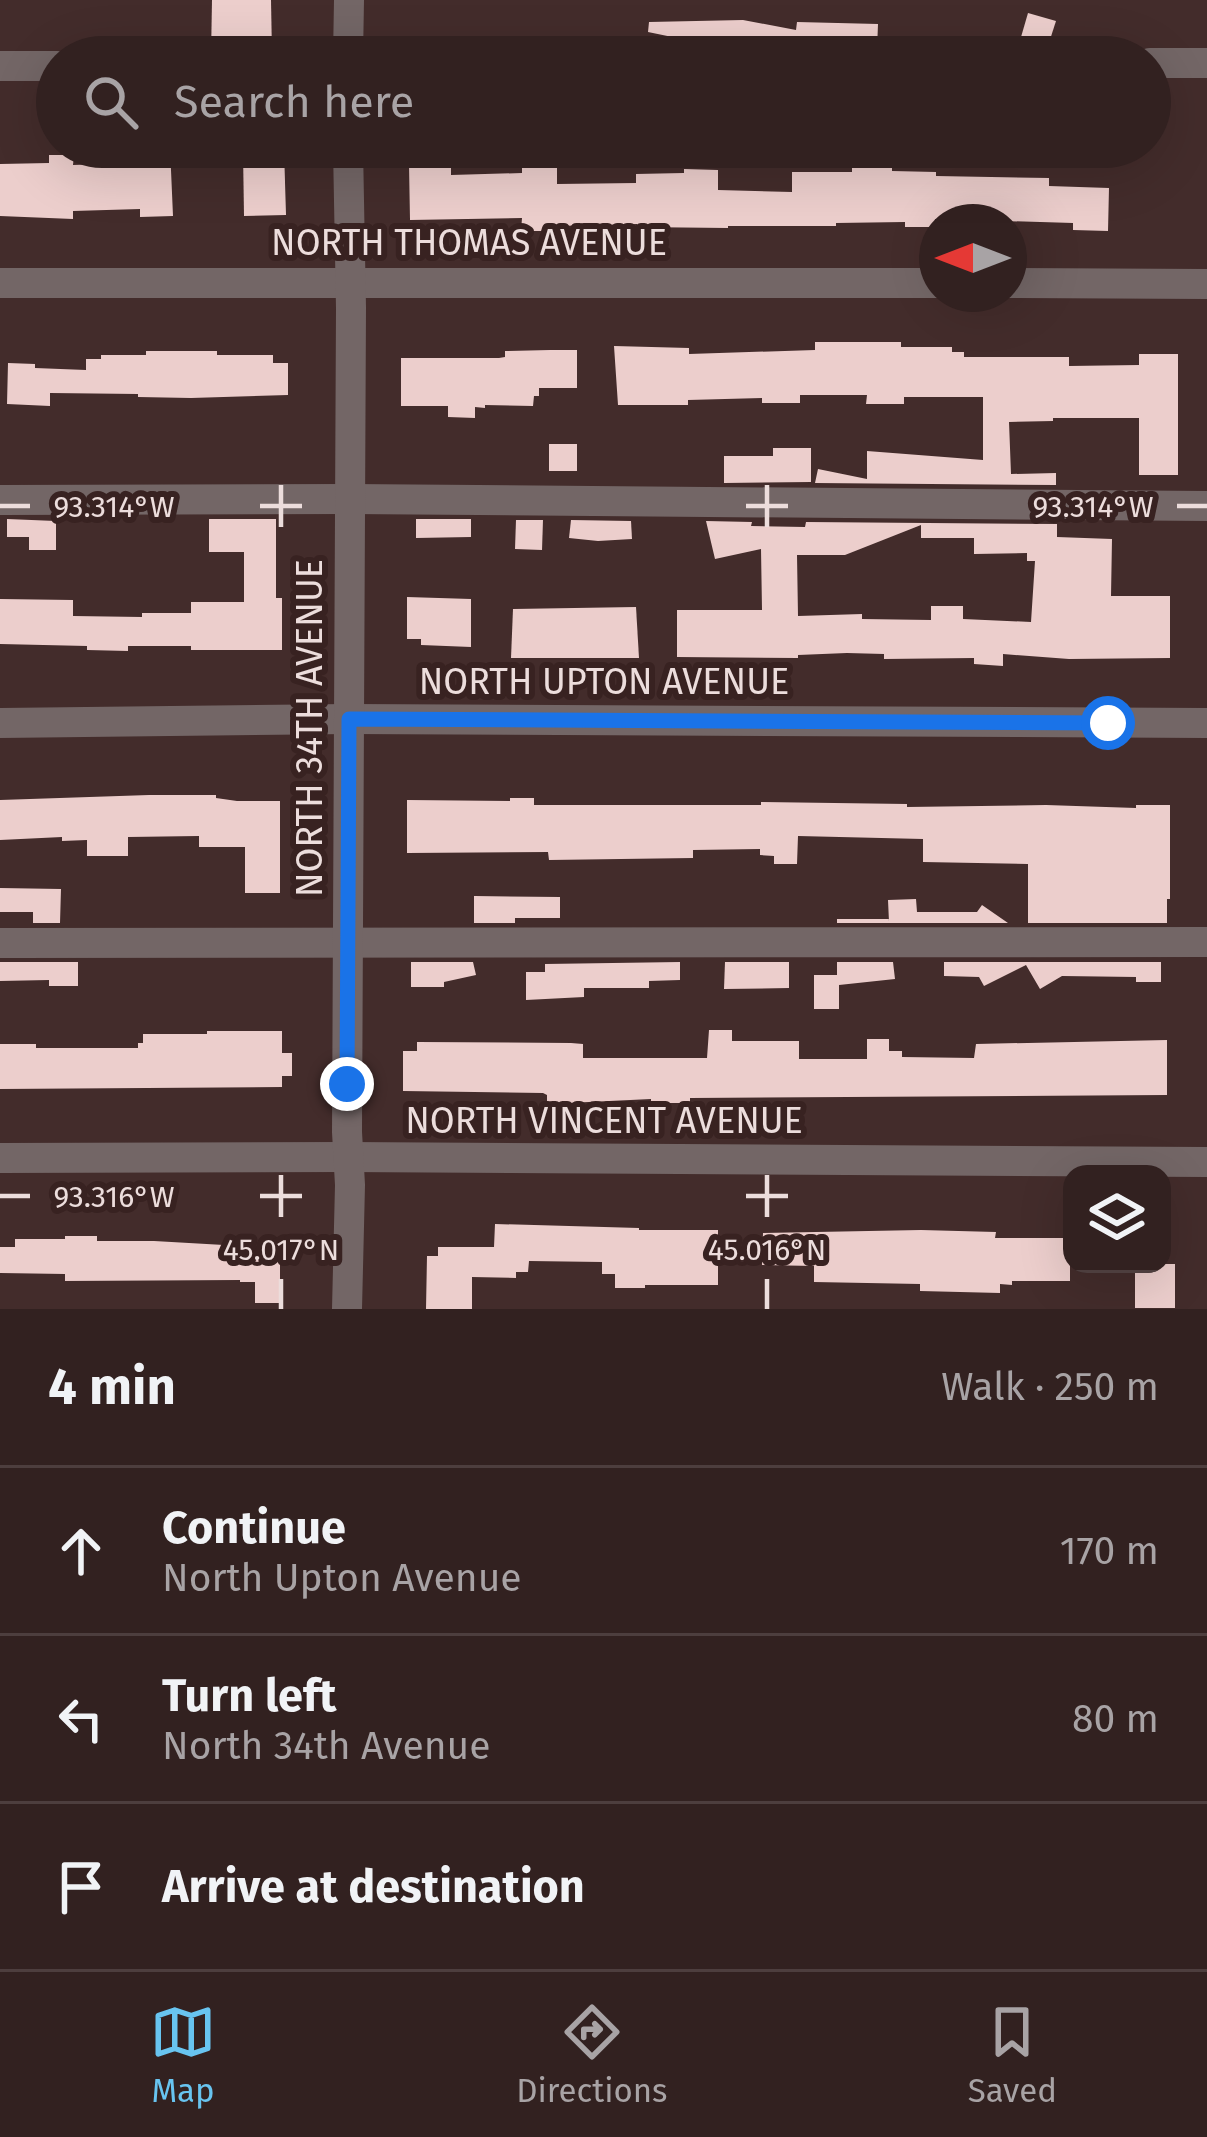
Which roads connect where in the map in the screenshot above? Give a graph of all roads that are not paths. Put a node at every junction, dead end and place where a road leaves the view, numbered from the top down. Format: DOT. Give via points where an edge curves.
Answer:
graph roads {
  1 [pos="349,0"];
  2 [pos="348,36"];
  3 [pos="1171,63"];
  4 [pos="1207,63"];
  5 [pos="0,66"];
  6 [pos="36,66"];
  7 [pos="348,168"];
  8 [pos="349,281"];
  9 [pos="0,283"];
  10 [pos="919,283"];
  11 [pos="1027,283"];
  12 [pos="1207,284"];
  13 [pos="350,499"];
  14 [pos="0,500"];
  15 [pos="1207,506"];
  16 [pos="349,719"];
  17 [pos="0,723"];
  18 [pos="1207,723"];
  19 [pos="1207,942"];
  20 [pos="0,943"];
  21 [pos="349,943"];
  22 [pos="347,1156"];
  23 [pos="0,1158"];
  24 [pos="1207,1162"];
  25 [pos="347,1309"];
  1 -- 2 [label="street"];
  3 -- 4 [label="street"];
  5 -- 6 [label="street"];
  7 -- 8 [label="street, NORTH 34TH AVENUE"];
  8 -- 9 [label="street, NORTH THOMAS AVENUE"];
  8 -- 10 [label="street, NORTH THOMAS AVENUE"];
  8 -- 13 [label="street, NORTH 34TH AVENUE"];
  11 -- 12 [label="street"];
  13 -- 14 [label="street"];
  13 -- 15 [label="street"];
  13 -- 16 [label="street, NORTH 34TH AVENUE"];
  16 -- 17 [label="street, NORTH UPTON AVENUE"];
  16 -- 18 [label="street, NORTH UPTON AVENUE"];
  16 -- 21 [label="street, NORTH 34TH AVENUE"];
  19 -- 21 [label="street"];
  20 -- 21 [label="street"];
  21 -- 22 [label="street, NORTH 34TH AVENUE"];
  22 -- 23 [label="street, NORTH VINCENT AVENUE"];
  22 -- 24 [label="street, NORTH VINCENT AVENUE"];
  22 -- 25 [label="street, NORTH 34TH AVENUE"];
}
